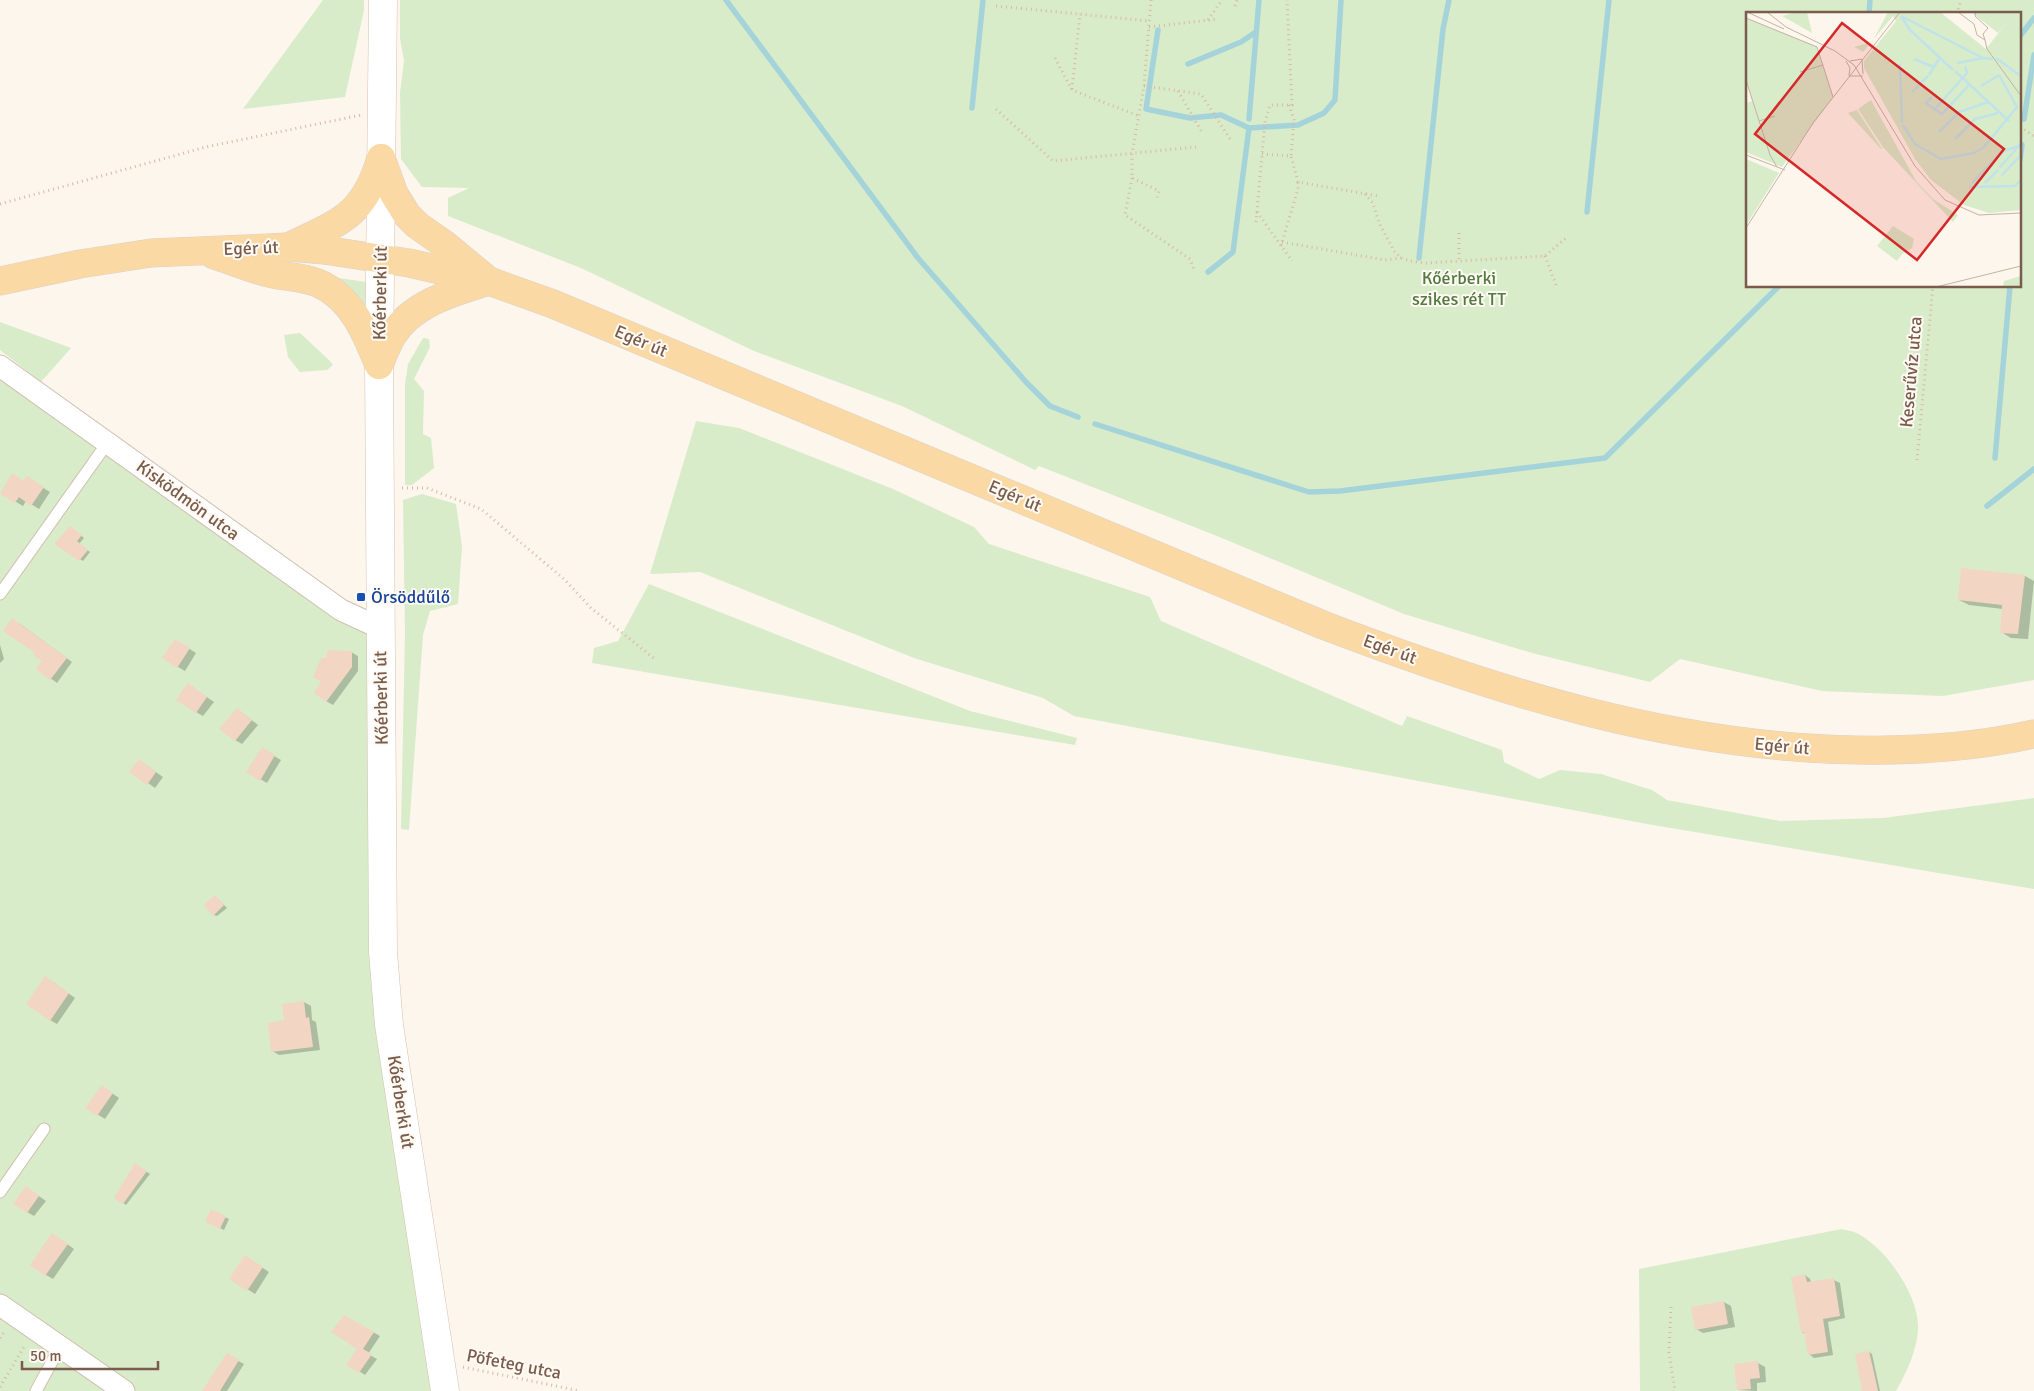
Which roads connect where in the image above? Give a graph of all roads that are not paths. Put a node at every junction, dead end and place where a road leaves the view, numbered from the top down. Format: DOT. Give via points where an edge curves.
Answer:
graph roads {
  1 [pos="383,0"];
  2 [pos="381,158"];
  3 [pos="288,246"];
  4 [pos="199,250"];
  5 [pos="381,258"];
  6 [pos="0,281"];
  7 [pos="489,281"];
  8 [pos="379,365"];
  9 [pos="0,366"];
  10 [pos="108,442"];
  11 [pos="0,594"];
  12 [pos="380,628"];
  13 [pos="2034,734"];
  14 [pos="44,1130"];
  15 [pos="0,1192"];
  16 [pos="0,1305"];
  17 [pos="60,1346"];
  18 [pos="444,1379"];
  19 [pos="36,1391"];
  20 [pos="124,1391"];
  1 -- 2 [label="street, Kőérberki út"];
  2 -- 3 [label="main road" via="370,189 357,208 328,228"];
  2 -- 5 [label="street, Kőérberki út"];
  2 -- 7 [label="main road" via="394,194 407,215"];
  3 -- 4 [label="main road, Egér út"];
  3 -- 5 [label="main road, Egér út"];
  4 -- 6 [label="main road, Egér út" via="118,257"];
  4 -- 8 [label="main road" via="272,274 319,284 341,298 368,336"];
  5 -- 7 [label="main road, Egér út"];
  5 -- 8 [label="street, Kőérberki út"];
  7 -- 8 [label="main road" via="442,298 408,318 392,336"];
  7 -- 13 [label="main road, Egér út" via="569,310 1323,624 1384,648 1566,708 1654,728 1782,747 1929,748"];
  8 -- 12 [label="street, Kőérberki út"];
  9 -- 10 [label="street, Kisködmön utca"];
  10 -- 11 [label="lane"];
  10 -- 12 [label="street, Kisködmön utca" via="341,610"];
  12 -- 18 [label="street, Kőérberki út" via="383,952 389,1025"];
  14 -- 15 [label="lane"];
  16 -- 17 [label="street"];
  17 -- 19 [label="lane"];
  17 -- 20 [label="street"];
}
